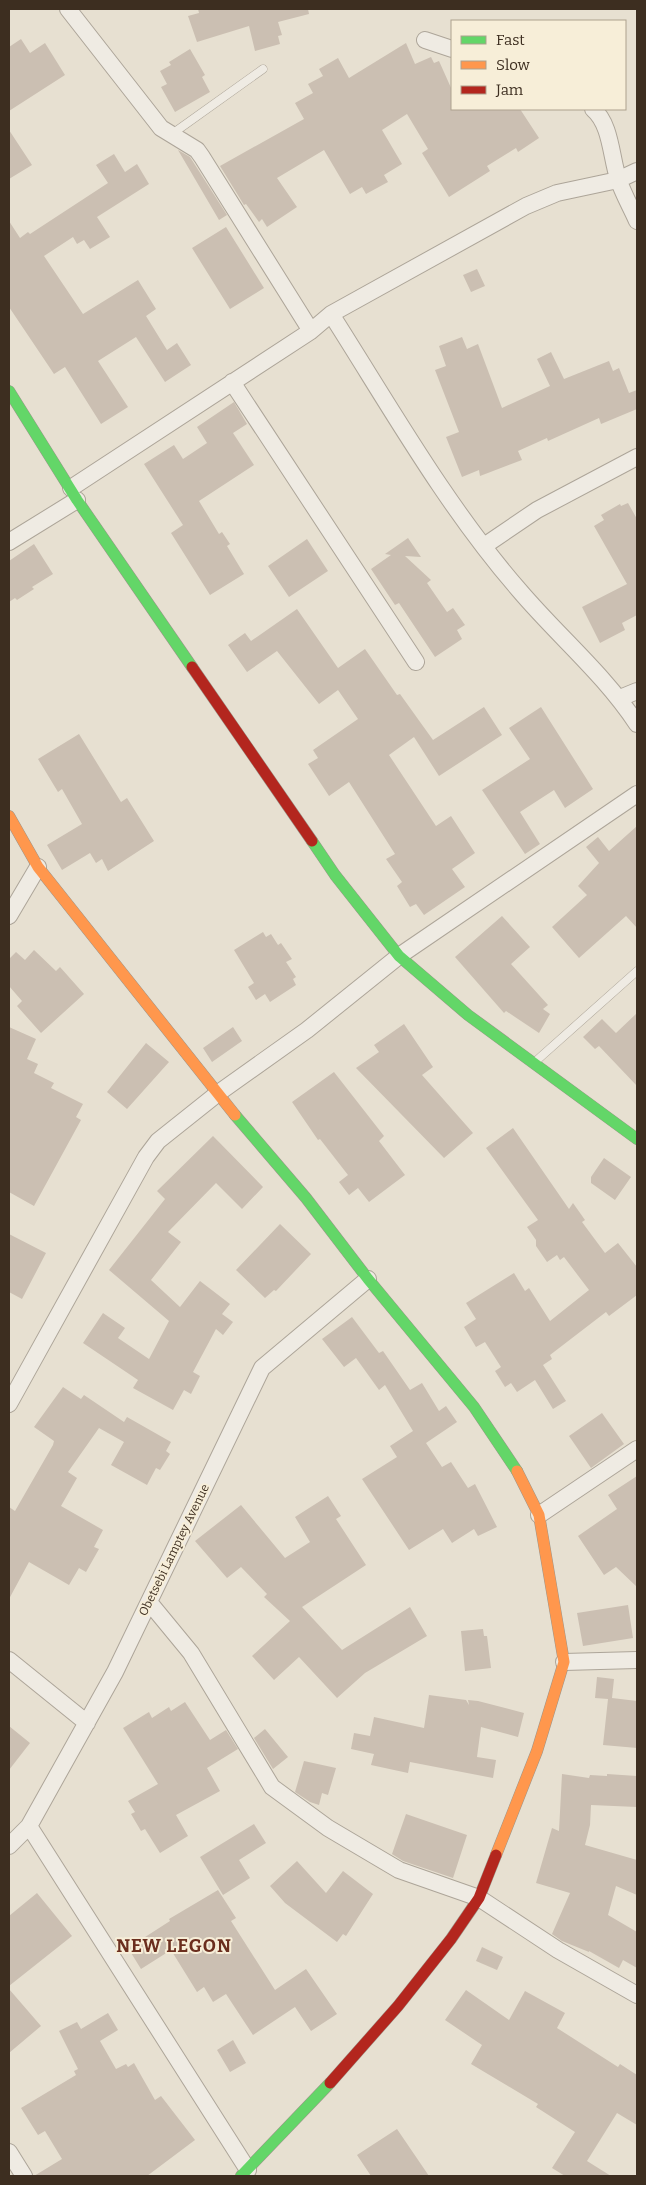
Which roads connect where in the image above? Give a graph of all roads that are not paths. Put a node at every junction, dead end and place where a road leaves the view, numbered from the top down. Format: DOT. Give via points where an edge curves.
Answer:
graph roads {
  1 [pos="68,9"];
  2 [pos="425,40"];
  3 [pos="451,49"];
  4 [pos="263,68"];
  5 [pos="594,110"];
  6 [pos="171,136"];
  7 [pos="637,171"];
  8 [pos="618,180"];
  9 [pos="637,221"];
  10 [pos="331,314"];
  11 [pos="311,331"];
  12 [pos="232,382"];
  13 [pos="9,391"];
  14 [pos="637,457"];
  15 [pos="74,494"];
  16 [pos="9,542"];
  17 [pos="484,546"];
  18 [pos="416,662"];
  19 [pos="637,691"];
  20 [pos="620,698"];
  21 [pos="637,724"];
  22 [pos="637,794"];
  23 [pos="9,816"];
  24 [pos="38,867"];
  25 [pos="9,916"];
  26 [pos="399,956"];
  27 [pos="637,971"];
  28 [pos="535,1063"];
  29 [pos="217,1094"];
  30 [pos="637,1140"];
  31 [pos="368,1279"];
  32 [pos="9,1404"];
  33 [pos="637,1449"];
  34 [pos="540,1515"];
  35 [pos="149,1602"];
  36 [pos="9,1660"];
  37 [pos="637,1660"];
  38 [pos="564,1662"];
  39 [pos="87,1722"];
  40 [pos="28,1826"];
  41 [pos="9,1846"];
  42 [pos="479,1898"];
  43 [pos="637,1995"];
  44 [pos="9,2152"];
  45 [pos="245,2173"];
  46 [pos="24,2176"];
  1 -- 6 [label="street"];
  2 -- 3 [label="street"];
  4 -- 6 [label="lane"];
  5 -- 8 [label="street" via="609,141"];
  6 -- 11 [label="street" via="197,150"];
  7 -- 8 [label="street"];
  8 -- 9 [label="street"];
  8 -- 10 [label="street" via="557,193 526,206"];
  10 -- 11 [label="street"];
  10 -- 17 [label="street" via="454,509"];
  11 -- 12 [label="street"];
  12 -- 15 [label="street"];
  12 -- 18 [label="street"];
  13 -- 15 [label="street"];
  14 -- 17 [label="street" via="537,510"];
  15 -- 16 [label="street"];
  15 -- 26 [label="street" via="335,875"];
  17 -- 20 [label="street" via="519,591"];
  19 -- 20 [label="street"];
  20 -- 21 [label="street"];
  22 -- 26 [label="street"];
  23 -- 24 [label="street"];
  24 -- 25 [label="street"];
  24 -- 29 [label="street"];
  26 -- 28 [label="street" via="468,1015"];
  26 -- 29 [label="street" via="307,1030"];
  27 -- 28 [label="lane"];
  28 -- 30 [label="street"];
  29 -- 31 [label="street" via="306,1198"];
  29 -- 32 [label="street" via="158,1141 146,1157"];
  31 -- 34 [label="street" via="474,1406 517,1471"];
  31 -- 35 [label="street, Obetsebi Lamptey Avenue" via="262,1368"];
  33 -- 34 [label="street"];
  34 -- 38 [label="street"];
  35 -- 39 [label="street, Obetsebi Lamptey Avenue"];
  35 -- 42 [label="street" via="191,1653 272,1787 328,1828 399,1870"];
  36 -- 39 [label="street"];
  37 -- 38 [label="street"];
  38 -- 42 [label="street" via="537,1751"];
  39 -- 40 [label="street, Obetsebi Lamptey Avenue"];
  40 -- 41 [label="street, Obetsebi Lamptey Avenue"];
  40 -- 45 [label="street"];
  42 -- 43 [label="street" via="558,1950"];
  42 -- 45 [label="street" via="398,2006"];
  44 -- 46 [label="street"];
}
